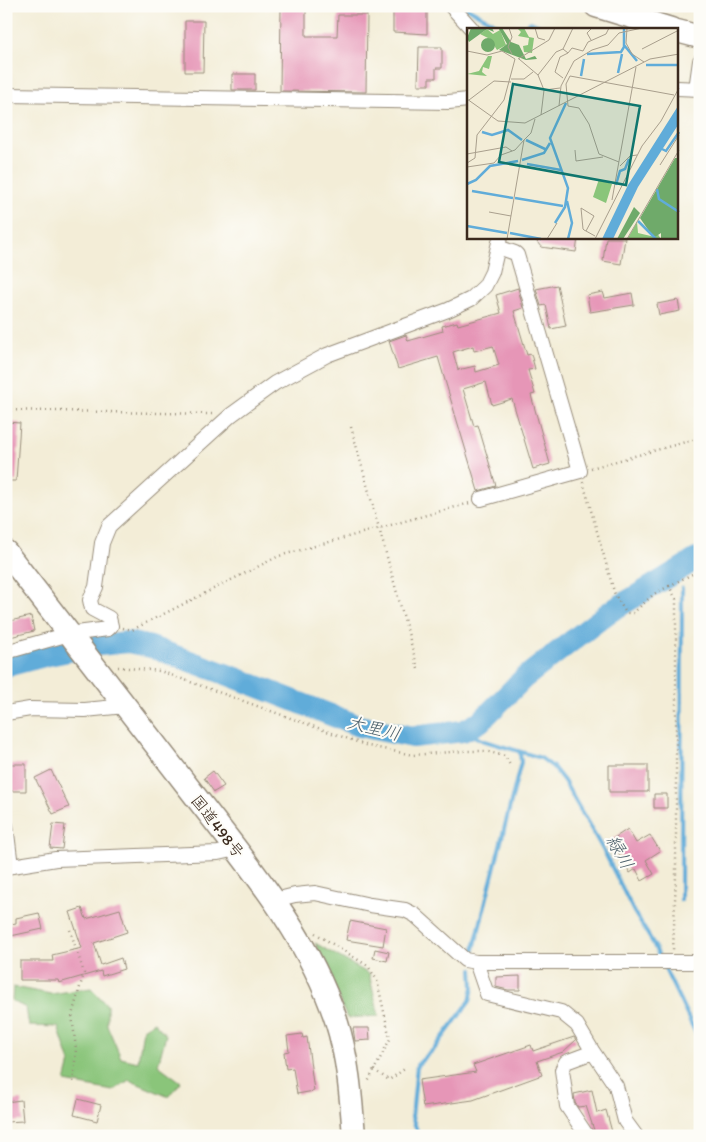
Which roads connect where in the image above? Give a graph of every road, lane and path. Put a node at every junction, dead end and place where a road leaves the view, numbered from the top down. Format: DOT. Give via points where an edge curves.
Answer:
graph roads {
  1 [pos="451,6"];
  2 [pos="596,6"];
  3 [pos="471,28"];
  4 [pos="668,28"];
  5 [pos="678,30"];
  6 [pos="700,37"];
  7 [pos="700,61"];
  8 [pos="678,88"];
  9 [pos="698,89"];
  10 [pos="6,95"];
  11 [pos="467,100"];
  12 [pos="499,242"];
  13 [pos="6,410"];
  14 [pos="231,415"];
  15 [pos="352,426"];
  16 [pos="700,438"];
  17 [pos="580,472"];
  18 [pos="481,499"];
  19 [pos="380,528"];
  20 [pos="6,552"];
  21 [pos="700,570"];
  22 [pos="669,586"];
  23 [pos="111,626"];
  24 [pos="69,634"];
  25 [pos="6,652"];
  26 [pos="418,669"];
  27 [pos="111,673"];
  28 [pos="125,706"];
  29 [pos="6,713"];
  30 [pos="510,764"];
  31 [pos="6,825"];
  32 [pos="236,849"];
  33 [pos="9,867"];
  34 [pos="275,900"];
  35 [pos="310,929"];
  36 [pos="70,930"];
  37 [pos="471,961"];
  38 [pos="672,962"];
  39 [pos="700,962"];
  40 [pos="593,1052"];
  41 [pos="406,1068"];
  42 [pos="374,1070"];
  43 [pos="73,1084"];
  44 [pos="352,1102"];
  45 [pos="354,1136"];
  46 [pos="586,1136"];
  47 [pos="636,1136"];
  1 -- 3 [label="street"];
  2 -- 4 [label="highway"];
  5 -- 6 [label="highway"];
  7 -- 9 [label="street"];
  8 -- 9 [label="street"];
  10 -- 11 [label="street"];
  12 -- 14 [label="street" via="489,279 471,299 327,355 275,383"];
  12 -- 17 [label="street" via="517,255"];
  13 -- 14 [label="path"];
  14 -- 23 [label="street" via="109,526 102,543 96,587 90,600 92,609 109,618"];
  15 -- 19 [label="path"];
  16 -- 17 [label="path"];
  17 -- 18 [label="street"];
  17 -- 22 [label="path" via="615,595 626,613 633,613 654,594"];
  18 -- 19 [label="path"];
  19 -- 23 [label="path" via="280,556 132,630"];
  19 -- 26 [label="path"];
  20 -- 24 [label="highway, 国道498号"];
  21 -- 22 [label="path"];
  22 -- 38 [label="path" via="676,599 676,876"];
  23 -- 24 [label="street"];
  24 -- 25 [label="street"];
  24 -- 27 [label="highway, 国道498号"];
  27 -- 28 [label="highway, 国道498号"];
  27 -- 30 [label="path" via="160,671 368,746 413,755 485,751 505,756"];
  28 -- 29 [label="street" via="85,710 30,709"];
  28 -- 32 [label="highway, 国道498号"];
  31 -- 33 [label="street"];
  32 -- 33 [label="street" via="218,853 56,860"];
  32 -- 34 [label="highway, 国道498号"];
  34 -- 37 [label="street" via="315,893 405,910"];
  34 -- 44 [label="highway, 国道498号" via="319,979 336,1020"];
  35 -- 42 [label="path" via="368,966 377,980 390,1039"];
  36 -- 43 [label="path" via="84,973 72,1015 76,1049"];
  37 -- 38 [label="street"];
  37 -- 40 [label="street" via="487,994 561,1012 577,1025"];
  38 -- 39 [label="street"];
  40 -- 46 [label="street" via="566,1062 562,1070 567,1106"];
  40 -- 47 [label="street" via="616,1086 625,1121"];
  41 -- 42 [label="path" via="389,1080"];
  42 -- 44 [label="path" via="362,1094"];
  44 -- 45 [label="highway, 国道498号"];
}
